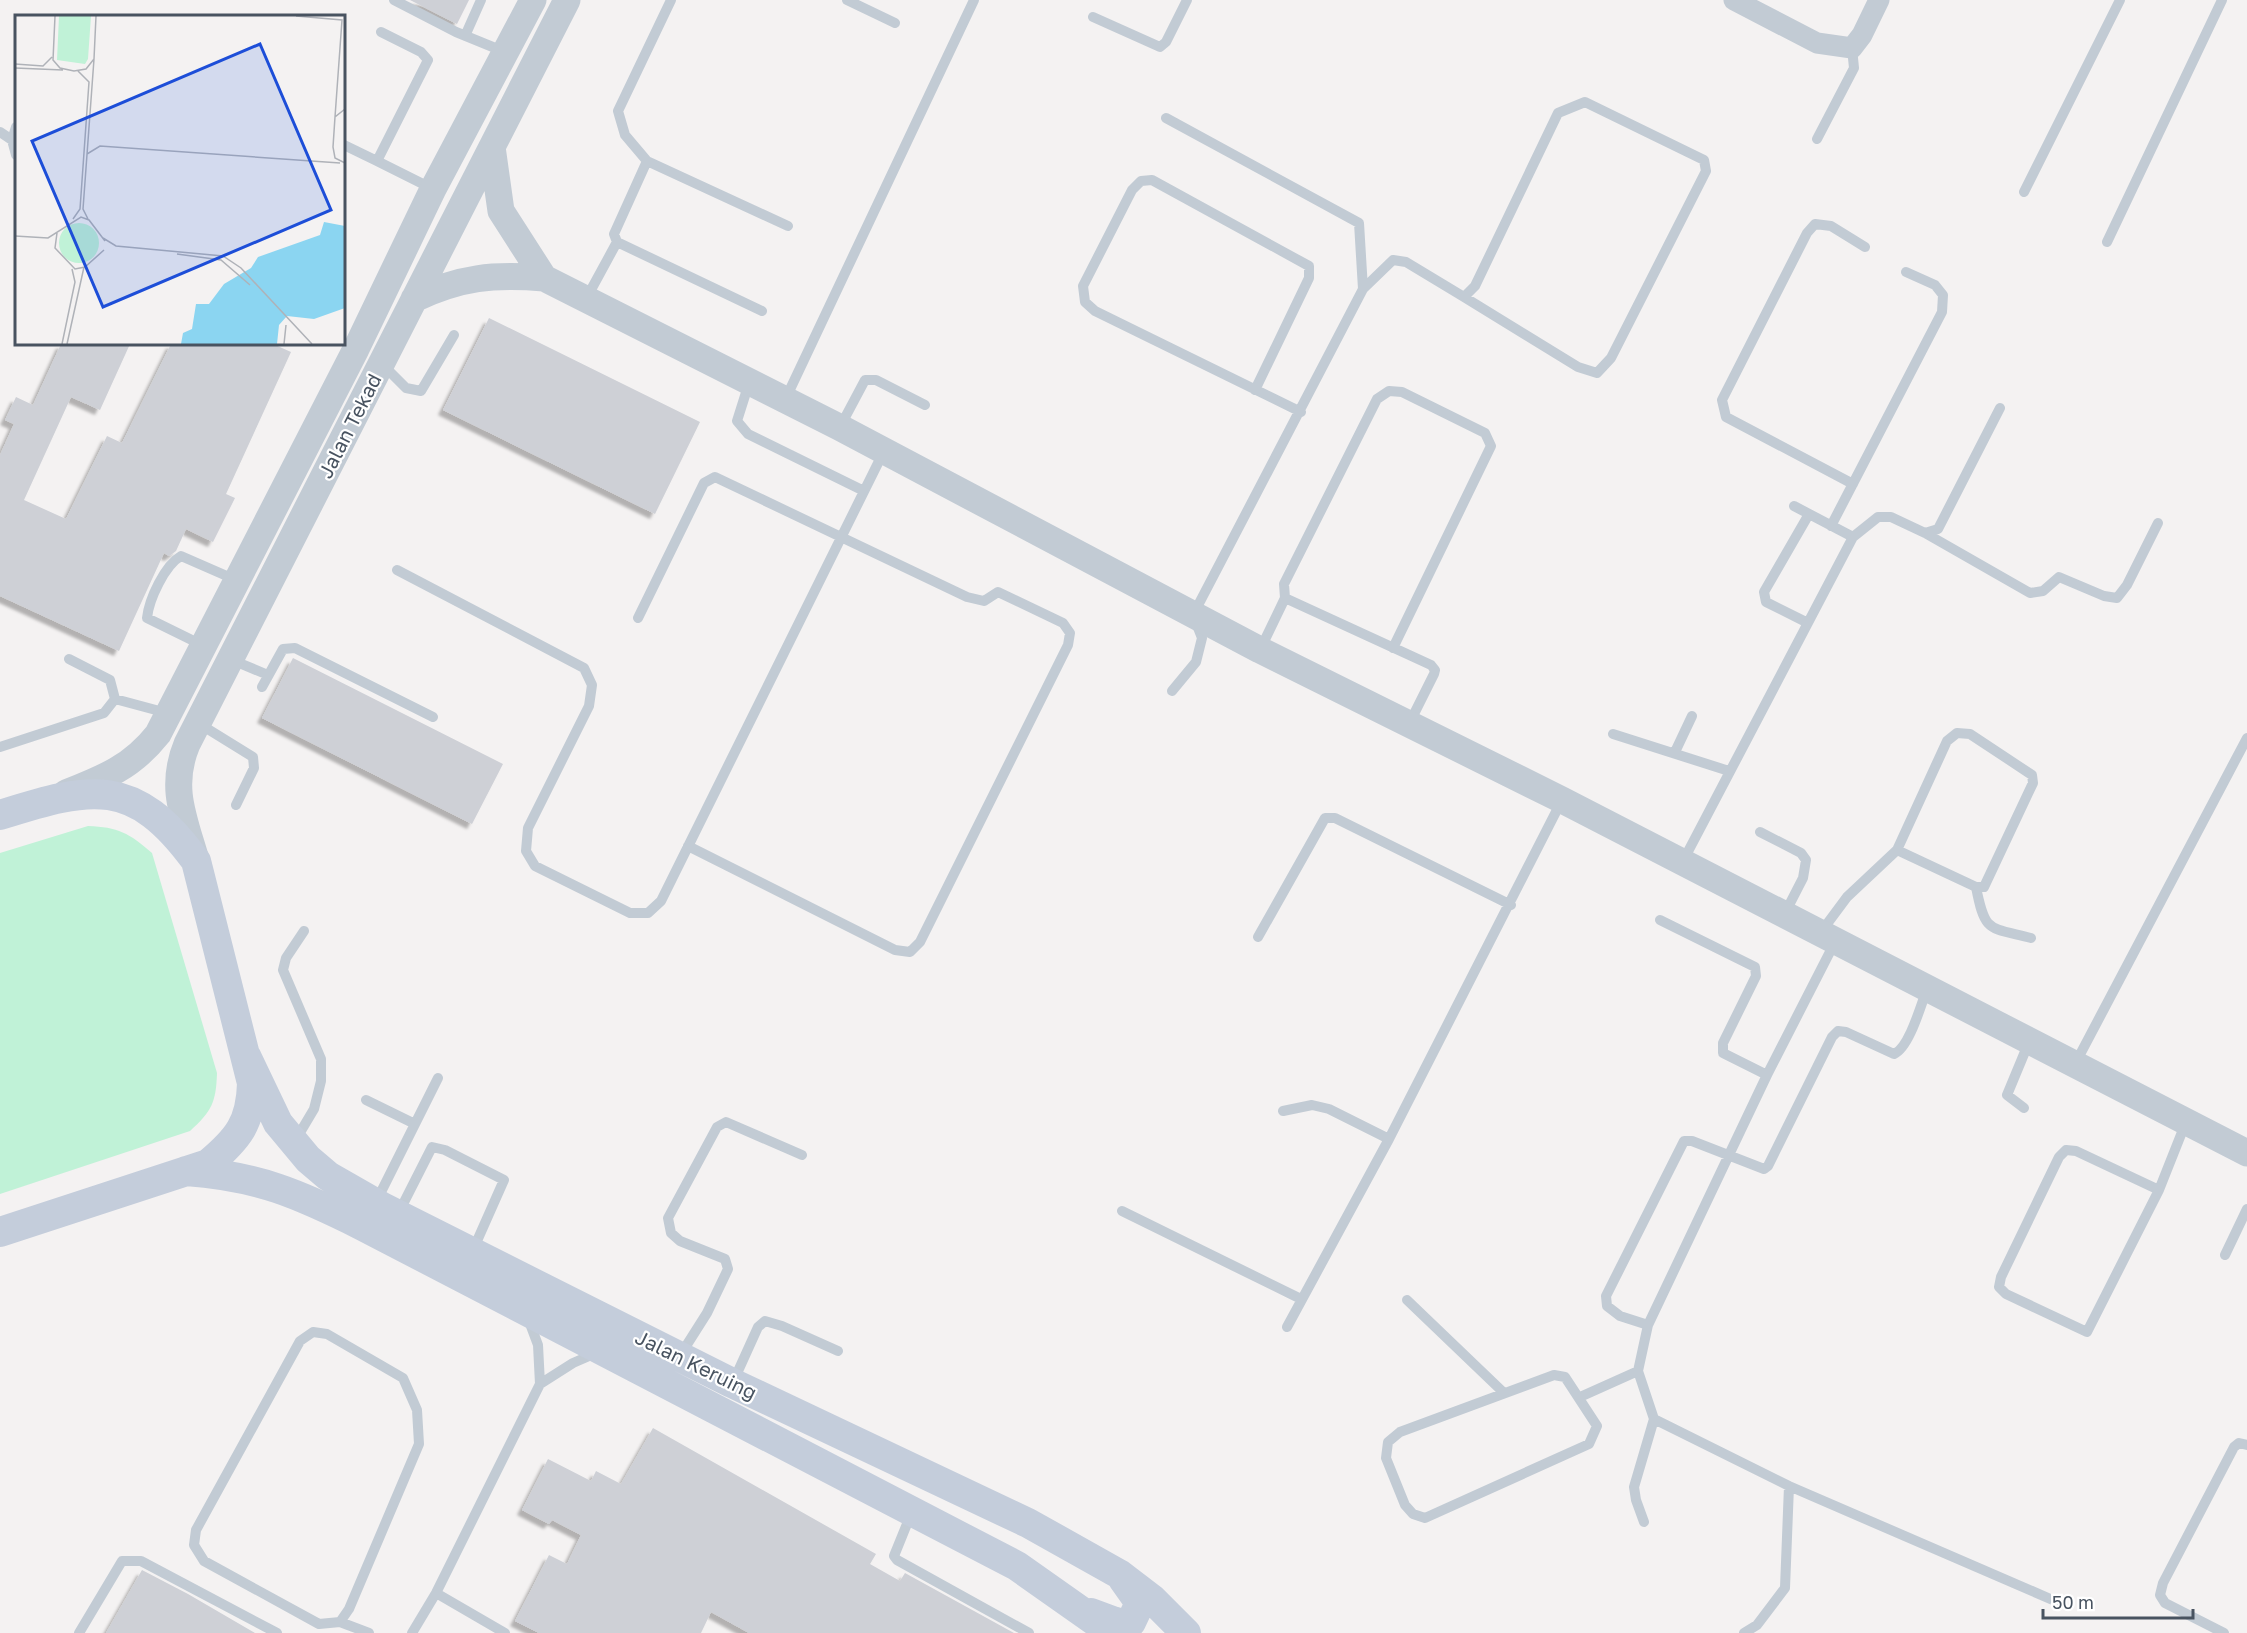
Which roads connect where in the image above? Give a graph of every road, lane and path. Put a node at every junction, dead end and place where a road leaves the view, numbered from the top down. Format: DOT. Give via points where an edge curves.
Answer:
graph roads {
  1 [pos="394,0"];
  2 [pos="481,0"];
  3 [pos="532,0"];
  4 [pos="567,0"];
  5 [pos="671,0"];
  6 [pos="847,0"];
  7 [pos="974,0"];
  8 [pos="1187,0"];
  9 [pos="1734,0"];
  10 [pos="1879,0"];
  11 [pos="2120,0"];
  12 [pos="2222,0"];
  13 [pos="1093,17"];
  14 [pos="895,23"];
  15 [pos="381,32"];
  16 [pos="465,36"];
  17 [pos="1852,48"];
  18 [pos="506,52"];
  19 [pos="1166,118"];
  20 [pos="15,130"];
  21 [pos="0,132"];
  22 [pos="12,140"];
  23 [pos="1817,140"];
  24 [pos="345,145"];
  25 [pos="492,147"];
  26 [pos="15,151"];
  27 [pos="377,160"];
  28 [pos="647,161"];
  29 [pos="433,189"];
  30 [pos="2024,192"];
  31 [pos="788,226"];
  32 [pos="617,242"];
  33 [pos="2107,243"];
  34 [pos="1864,247"];
  35 [pos="1906,272"];
  36 [pos="544,278"];
  37 [pos="1363,289"];
  38 [pos="1464,297"];
  39 [pos="414,299"];
  40 [pos="585,300"];
  41 [pos="762,311"];
  42 [pos="454,335"];
  43 [pos="350,346"];
  44 [pos="382,364"];
  45 [pos="749,382"];
  46 [pos="1255,390"];
  47 [pos="784,400"];
  48 [pos="926,405"];
  49 [pos="2000,408"];
  50 [pos="1300,412"];
  51 [pos="840,428"];
  52 [pos="884,451"];
  53 [pos="1853,484"];
  54 [pos="864,491"];
  55 [pos="1794,506"];
  56 [pos="1809,514"];
  57 [pos="2158,523"];
  58 [pos="1831,526"];
  59 [pos="1925,533"];
  60 [pos="1853,537"];
  61 [pos="843,538"];
  62 [pos="397,570"];
  63 [pos="236,580"];
  64 [pos="1285,598"];
  65 [pos="1192,615"];
  66 [pos="638,618"];
  67 [pos="1806,622"];
  68 [pos="202,645"];
  69 [pos="1393,648"];
  70 [pos="1260,650"];
  71 [pos="229,658"];
  72 [pos="69,659"];
  73 [pos="268,675"];
  74 [pos="262,687"];
  75 [pos="1172,691"];
  76 [pos="115,699"];
  77 [pos="170,713"];
  78 [pos="1692,716"];
  79 [pos="433,717"];
  80 [pos="198,722"];
  81 [pos="1408,724"];
  82 [pos="1613,734"];
  83 [pos="2247,738"];
  84 [pos="0,747"];
  85 [pos="1675,752"];
  86 [pos="1729,771"];
  87 [pos="59,796"];
  88 [pos="1562,800"];
  89 [pos="236,805"];
  90 [pos="0,815"];
  91 [pos="1760,832"];
  92 [pos="688,846"];
  93 [pos="1897,850"];
  94 [pos="196,861"];
  95 [pos="1682,863"];
  96 [pos="1976,887"];
  97 [pos="1510,905"];
  98 [pos="1784,915"];
  99 [pos="1660,920"];
  100 [pos="304,931"];
  101 [pos="1258,937"];
  102 [pos="1828,938"];
  103 [pos="2031,938"];
  104 [pos="1927,989"];
  105 [pos="2029,1041"];
  106 [pos="246,1056"];
  107 [pos="2075,1065"];
  108 [pos="1767,1075"];
  109 [pos="438,1078"];
  110 [pos="366,1100"];
  111 [pos="2024,1108"];
  112 [pos="1283,1111"];
  113 [pos="2187,1122"];
  114 [pos="415,1124"];
  115 [pos="1389,1139"];
  116 [pos="294,1143"];
  117 [pos="2247,1153"];
  118 [pos="802,1155"];
  119 [pos="1729,1157"];
  120 [pos="186,1171"];
  121 [pos="2159,1190"];
  122 [pos="387,1209"];
  123 [pos="2247,1209"];
  124 [pos="1122,1211"];
  125 [pos="0,1232"];
  126 [pos="471,1252"];
  127 [pos="2225,1255"];
  128 [pos="1301,1299"];
  129 [pos="1407,1300"];
  130 [pos="523,1308"];
  131 [pos="1648,1325"];
  132 [pos="1287,1327"];
  133 [pos="605,1350"];
  134 [pos="838,1351"];
  135 [pos="679,1357"];
  136 [pos="1638,1371"];
  137 [pos="732,1383"];
  138 [pos="540,1384"];
  139 [pos="1503,1392"];
  140 [pos="1580,1397"];
  141 [pos="1654,1419"];
  142 [pos="2247,1445"];
  143 [pos="1789,1486"];
  144 [pos="912,1511"];
  145 [pos="1644,1522"];
  146 [pos="1119,1574"];
  147 [pos="436,1593"];
  148 [pos="2055,1601"];
  149 [pos="1079,1608"];
  150 [pos="340,1622"];
  151 [pos="79,1633"];
  152 [pos="277,1633"];
  153 [pos="369,1633"];
  154 [pos="412,1633"];
  155 [pos="504,1633"];
  156 [pos="1029,1633"];
  157 [pos="1111,1633"];
  158 [pos="1186,1633"];
  159 [pos="1744,1633"];
  160 [pos="2224,1633"];
  1 -- 16 [label="lane"];
  2 -- 16 [label="lane"];
  3 -- 18 [label="street, Jalan Tekad"];
  4 -- 25 [label="street, Jalan Tekad"];
  5 -- 28 [label="lane" via="618,111 625,135"];
  6 -- 14 [label="lane"];
  7 -- 47 [label="lane"];
  8 -- 13 [label="lane" via="1160,47"];
  9 -- 17 [label="street" via="1817,43"];
  10 -- 17 [label="street"];
  11 -- 30 [label="lane"];
  12 -- 33 [label="lane"];
  15 -- 27 [label="lane" via="421,52 428,60"];
  16 -- 18 [label="lane"];
  17 -- 23 [label="lane" via="1854,68"];
  18 -- 29 [label="street, Jalan Tekad"];
  19 -- 37 [label="lane" via="1359,223"];
  20 -- 22 [label="lane"];
  21 -- 22 [label="lane"];
  22 -- 26 [label="lane"];
  24 -- 27 [label="lane"];
  25 -- 36 [label="street" via="501,211"];
  25 -- 39 [label="street, Jalan Tekad"];
  27 -- 29 [label="lane"];
  28 -- 31 [label="lane"];
  28 -- 32 [label="lane" via="614,234"];
  29 -- 43 [label="street, Jalan Tekad"];
  32 -- 40 [label="lane"];
  32 -- 41 [label="lane"];
  34 -- 53 [label="lane" via="1831,226 1815,224 1807,232 1722,400 1726,417"];
  35 -- 53 [label="lane" via="1935,285 1943,295 1942,312"];
  36 -- 39 [label="street" via="504,275 466,279"];
  36 -- 40 [label="street"];
  37 -- 38 [label="lane" via="1393,260 1406,262"];
  37 -- 50 [label="lane"];
  38 -- 38 [label="lane" via="1578,367 1597,373 1611,358 1706,171 1704,160 1585,102 1558,113 1475,286"];
  39 -- 44 [label="street, Jalan Tekad"];
  40 -- 45 [label="street"];
  42 -- 44 [label="lane" via="421,391 406,388"];
  43 -- 63 [label="street, Jalan Tekad"];
  44 -- 71 [label="street, Jalan Tekad"];
  45 -- 47 [label="street"];
  45 -- 54 [label="lane" via="737,421 748,434"];
  46 -- 46 [label="lane" via="1095,311 1085,302 1083,286 1132,190 1141,181 1152,180 1309,266 1308,278"];
  46 -- 50 [label="lane"];
  47 -- 51 [label="street"];
  48 -- 51 [label="lane" via="876,380 865,380"];
  49 -- 59 [label="lane" via="1938,529"];
  50 -- 65 [label="lane"];
  51 -- 52 [label="street"];
  52 -- 54 [label="lane"];
  52 -- 65 [label="street"];
  53 -- 58 [label="lane"];
  54 -- 61 [label="lane"];
  55 -- 56 [label="lane"];
  56 -- 58 [label="lane"];
  56 -- 67 [label="lane" via="1764,592 1766,602"];
  57 -- 59 [label="lane" via="2117,598 2059,578 2043,591 2031,593"];
  58 -- 60 [label="lane"];
  59 -- 60 [label="lane" via="1891,518 1878,517"];
  60 -- 67 [label="lane"];
  61 -- 66 [label="lane" via="715,477 709,479"];
  61 -- 92 [label="lane"];
  61 -- 92 [label="lane" via="967,597 984,602 998,592 1063,623 1070,633 1068,645 920,942 910,951 895,950"];
  62 -- 92 [label="lane" via="584,668 592,685 589,706 528,828 526,851 535,866 630,913 648,913 661,901"];
  63 -- 68 [label="street, Jalan Tekad"];
  63 -- 68 [label="lane" via="181,556 173,560 148,607 147,618"];
  64 -- 69 [label="lane"];
  64 -- 69 [label="lane" via="1284,584 1377,399 1389,391 1402,393 1485,433 1491,446"];
  64 -- 70 [label="lane"];
  65 -- 70 [label="street"];
  65 -- 75 [label="lane" via="1202,638 1196,662"];
  67 -- 86 [label="lane"];
  68 -- 77 [label="street, Jalan Tekad"];
  69 -- 81 [label="lane" via="1435,670"];
  70 -- 81 [label="street"];
  71 -- 73 [label="lane"];
  71 -- 80 [label="street, Jalan Tekad"];
  72 -- 76 [label="lane" via="110,680"];
  73 -- 74 [label="lane"];
  73 -- 79 [label="lane" via="283,649 295,648"];
  76 -- 77 [label="lane"];
  76 -- 84 [label="lane" via="104,713"];
  77 -- 87 [label="street, Jalan Tekad" via="142,754 118,770"];
  78 -- 85 [label="lane"];
  80 -- 89 [label="lane" via="253,757 254,768"];
  80 -- 94 [label="street, Jalan Tekad" via="181,760 177,780"];
  81 -- 88 [label="street"];
  82 -- 85 [label="lane"];
  83 -- 107 [label="lane"];
  85 -- 86 [label="lane"];
  86 -- 95 [label="lane"];
  87 -- 90 [label="main road"];
  87 -- 94 [label="main road" via="87,794 135,803 174,831"];
  88 -- 95 [label="street"];
  88 -- 97 [label="lane"];
  91 -- 98 [label="lane" via="1801,853 1806,860 1803,878"];
  93 -- 96 [label="lane"];
  93 -- 96 [label="lane" via="1947,741 1957,733 1970,734 2025,768 2033,783 1984,887"];
  93 -- 102 [label="lane" via="1846,897"];
  94 -- 106 [label="main road"];
  95 -- 98 [label="street"];
  96 -- 103 [label="lane" via="1986,923"];
  97 -- 101 [label="lane" via="1335,818 1325,818"];
  97 -- 115 [label="lane"];
  98 -- 102 [label="street"];
  99 -- 108 [label="lane" via="1755,967 1756,976 1723,1043 1723,1053"];
  100 -- 116 [label="lane" via="286,958 283,970 321,1059 321,1080 315,1109"];
  102 -- 104 [label="street"];
  102 -- 108 [label="lane"];
  104 -- 105 [label="street"];
  104 -- 119 [label="lane" via="1908,1039 1898,1053 1846,1032 1838,1031 1832,1037 1768,1166 1764,1169"];
  105 -- 107 [label="street"];
  105 -- 111 [label="lane" via="2007,1095"];
  106 -- 116 [label="main road, Jalan Keruing" via="278,1124"];
  106 -- 120 [label="main road" via="252,1083 251,1107 244,1126 208,1164"];
  107 -- 113 [label="street"];
  108 -- 119 [label="lane"];
  109 -- 114 [label="lane"];
  110 -- 114 [label="lane"];
  112 -- 115 [label="lane" via="1312,1105 1329,1109"];
  113 -- 117 [label="street"];
  113 -- 121 [label="lane"];
  114 -- 122 [label="lane"];
  115 -- 128 [label="lane"];
  116 -- 122 [label="main road, Jalan Keruing" via="328,1176"];
  118 -- 135 [label="lane" via="726,1122 717,1127 668,1218 671,1233 680,1241 725,1259 728,1269 707,1313"];
  119 -- 131 [label="lane"];
  119 -- 131 [label="lane" via="1684,1141 1606,1296 1607,1306 1613,1312"];
  120 -- 125 [label="main road"];
  120 -- 130 [label="main road, Jalan Keruing" via="237,1176 299,1195"];
  121 -- 121 [label="lane" via="2076,1150 2066,1150 2059,1157 1999,1287 2006,1294 2087,1332"];
  122 -- 126 [label="main road, Jalan Keruing"];
  122 -- 126 [label="lane" via="432,1147 446,1150 504,1180"];
  123 -- 127 [label="lane"];
  124 -- 128 [label="lane"];
  126 -- 135 [label="main road, Jalan Keruing"];
  128 -- 132 [label="lane"];
  129 -- 139 [label="lane"];
  130 -- 133 [label="main road, Jalan Keruing"];
  130 -- 138 [label="lane" via="538,1345"];
  131 -- 136 [label="lane"];
  133 -- 138 [label="lane" via="573,1363"];
  133 -- 144 [label="main road, Jalan Keruing"];
  134 -- 137 [label="lane" via="765,1321 758,1327"];
  135 -- 137 [label="main road, Jalan Keruing"];
  136 -- 140 [label="lane"];
  136 -- 141 [label="lane"];
  137 -- 146 [label="main road, Jalan Keruing" via="968,1493"];
  138 -- 147 [label="lane"];
  139 -- 140 [label="lane" via="1554,1375 1565,1377"];
  139 -- 140 [label="lane" via="1400,1432 1388,1442 1386,1458 1405,1505 1413,1514 1425,1518 1589,1444 1597,1426"];
  141 -- 143 [label="lane"];
  141 -- 145 [label="lane" via="1634,1487"];
  142 -- 160 [label="lane" via="2239,1443 2234,1447 2160,1594 2165,1603"];
  143 -- 148 [label="lane"];
  143 -- 159 [label="lane" via="1785,1588 1757,1625"];
  144 -- 149 [label="main road, Jalan Keruing" via="1017,1566"];
  144 -- 156 [label="lane" via="896,1549 897,1560"];
  146 -- 149 [label="main road" via="1140,1603 1131,1622 1118,1623"];
  146 -- 158 [label="main road, Jalan Keruing"];
  147 -- 154 [label="lane"];
  147 -- 155 [label="lane"];
  149 -- 157 [label="main road, Jalan Keruing"];
  150 -- 150 [label="lane" via="419,1444 417,1410 403,1378 327,1334 313,1332 300,1341 196,1530 194,1545 204,1561 319,1624"];
  150 -- 153 [label="lane"];
  151 -- 152 [label="lane" via="122,1561 141,1561"];
}
